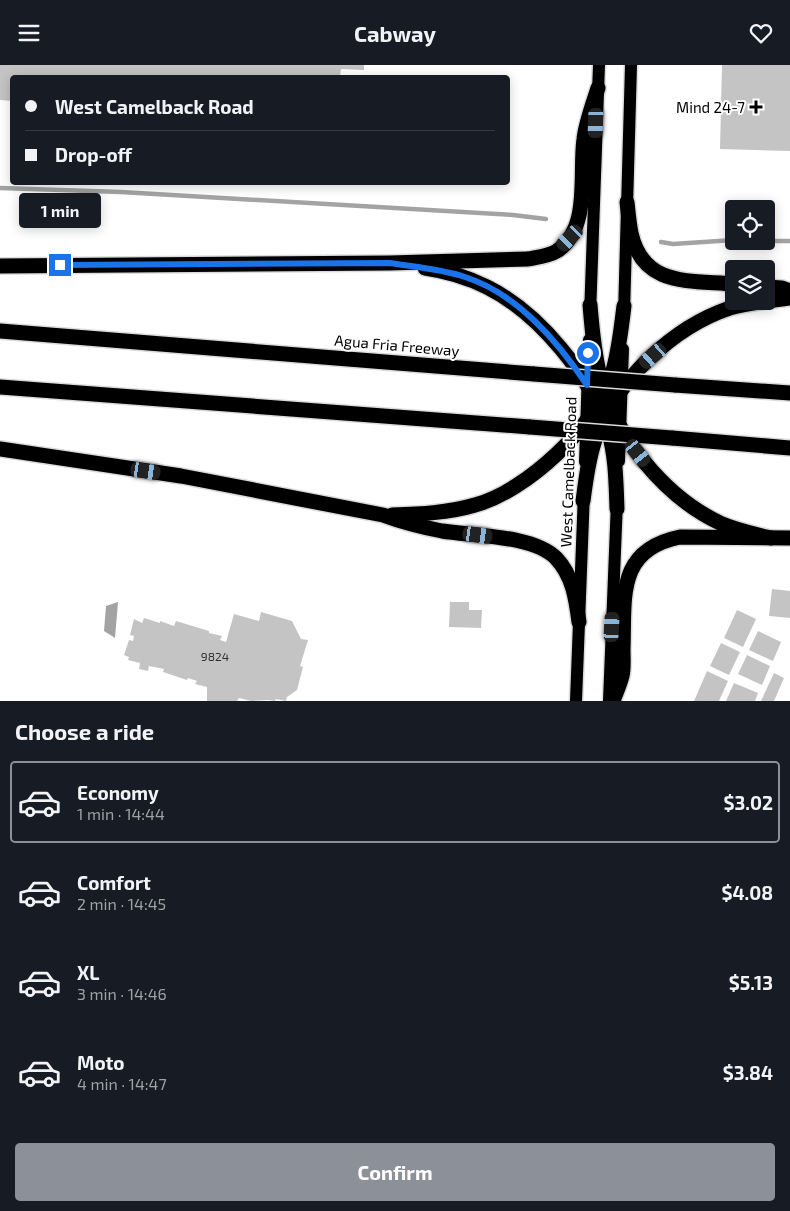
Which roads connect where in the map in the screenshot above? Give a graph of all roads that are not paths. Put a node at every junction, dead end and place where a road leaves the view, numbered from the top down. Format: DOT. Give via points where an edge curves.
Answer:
graph roads {
  1 [pos="598,65"];
  2 [pos="631,65"];
  3 [pos="598,88"];
  4 [pos="627,202"];
  5 [pos="390,263"];
  6 [pos="0,266"];
  7 [pos="725,283"];
  8 [pos="775,288"];
  9 [pos="790,291"];
  10 [pos="790,298"];
  11 [pos="590,305"];
  12 [pos="624,307"];
  13 [pos="0,331"];
  14 [pos="587,385"];
  15 [pos="0,387"];
  16 [pos="622,392"];
  17 [pos="790,393"];
  18 [pos="604,406"];
  19 [pos="586,420"];
  20 [pos="620,426"];
  21 [pos="790,448"];
  22 [pos="0,449"];
  23 [pos="583,501"];
  24 [pos="617,509"];
  25 [pos="383,515"];
  26 [pos="771,538"];
  27 [pos="790,538"];
  28 [pos="579,622"];
  29 [pos="576,701"];
  30 [pos="611,701"];
  1 -- 3 [label="main road, West Camelback Road"];
  2 -- 4 [label="main road"];
  3 -- 5 [label="highway" via="584,138 580,217 570,238 558,250 528,259"];
  3 -- 11 [label="main road, West Camelback Road"];
  4 -- 7 [label="highway" via="634,244 647,265 674,279"];
  4 -- 12 [label="main road"];
  5 -- 6 [label="highway"];
  5 -- 14 [label="highway" via="467,278 503,296 552,339"];
  8 -- 9 [label="highway"];
  10 -- 16 [label="highway" via="730,308 695,323 641,367"];
  11 -- 14 [label="main road, West Camelback Road"];
  11 -- 18 [label="highway"];
  12 -- 16 [label="main road"];
  12 -- 18 [label="highway"];
  13 -- 17 [label="highway, Agua Fria Freeway, bridge"];
  14 -- 18 [label="highway"];
  14 -- 19 [label="main road, West Camelback Road"];
  15 -- 21 [label="highway, bridge"];
  16 -- 18 [label="highway"];
  16 -- 20 [label="main road"];
  18 -- 19 [label="highway"];
  18 -- 20 [label="highway"];
  18 -- 23 [label="highway" via="589,461"];
  18 -- 24 [label="highway" via="614,453"];
  19 -- 23 [label="main road, West Camelback Road"];
  19 -- 25 [label="highway" via="536,472 499,496 450,511"];
  20 -- 24 [label="main road"];
  20 -- 26 [label="highway" via="662,481 706,515 734,529"];
  22 -- 25 [label="highway" via="181,476"];
  23 -- 28 [label="main road, West Camelback Road"];
  24 -- 30 [label="main road"];
  25 -- 28 [label="highway" via="411,525 528,543 544,549 557,559 572,583"];
  26 -- 27 [label="highway"];
  26 -- 30 [label="highway" via="680,537 654,545 636,560 628,577 626,592 622,675"];
  28 -- 29 [label="main road, West Camelback Road"];
}
